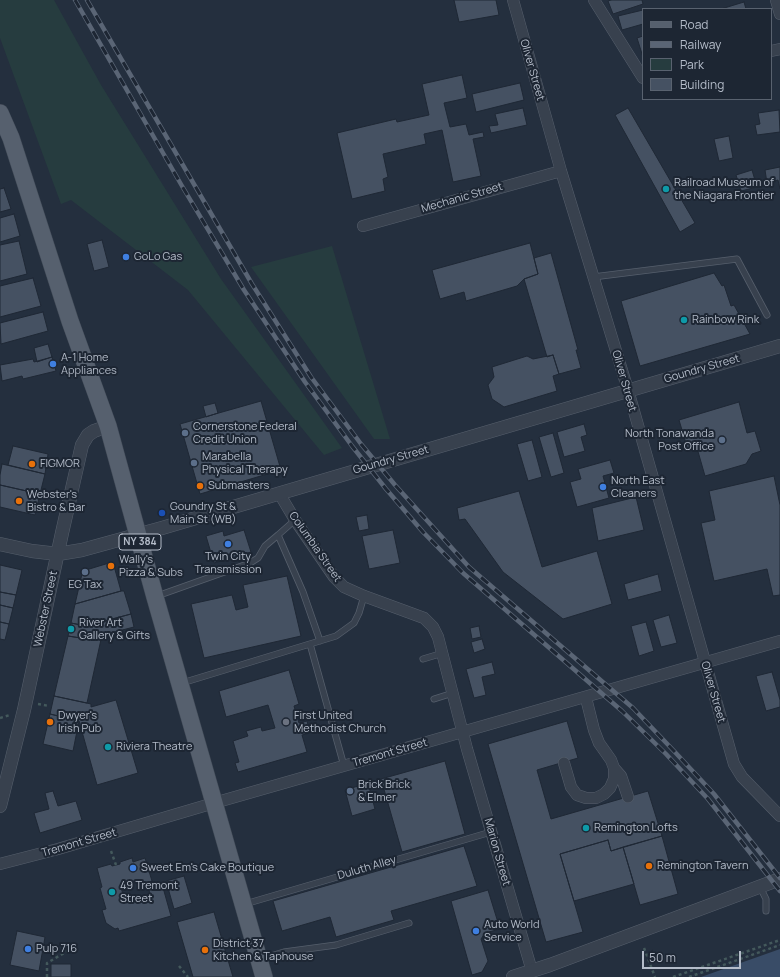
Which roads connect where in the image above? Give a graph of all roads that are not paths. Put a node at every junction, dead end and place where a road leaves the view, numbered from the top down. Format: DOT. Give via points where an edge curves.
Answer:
graph roads {
  1 [pos="513,0"];
  2 [pos="594,0"];
  3 [pos="776,0"];
  4 [pos="780,14"];
  5 [pos="642,76"];
  6 [pos="0,113"];
  7 [pos="5,137"];
  8 [pos="561,171"];
  9 [pos="363,226"];
  10 [pos="593,277"];
  11 [pos="767,315"];
  12 [pos="780,346"];
  13 [pos="628,390"];
  14 [pos="108,426"];
  15 [pos="279,493"];
  16 [pos="295,520"];
  17 [pos="138,534"];
  18 [pos="278,535"];
  19 [pos="0,544"];
  20 [pos="58,554"];
  21 [pos="364,596"];
  22 [pos="155,597"];
  23 [pos="320,641"];
  24 [pos="780,641"];
  25 [pos="310,644"];
  26 [pos="443,653"];
  27 [pos="422,659"];
  28 [pos="705,664"];
  29 [pos="180,684"];
  30 [pos="454,693"];
  31 [pos="434,698"];
  32 [pos="586,698"];
  33 [pos="463,732"];
  34 [pos="564,763"];
  35 [pos="344,766"];
  36 [pos="614,768"];
  37 [pos="628,797"];
  38 [pos="214,802"];
  39 [pos="0,806"];
  40 [pos="780,816"];
  41 [pos="491,832"];
  42 [pos="0,864"];
  43 [pos="780,879"];
  44 [pos="760,887"];
  45 [pos="242,904"];
  46 [pos="766,911"];
  47 [pos="409,923"];
  48 [pos="259,960"];
  49 [pos="532,971"];
  50 [pos="264,977"];
  51 [pos="513,977"];
  1 -- 8 [label="street, Oliver Street"];
  2 -- 5 [label="street"];
  3 -- 4 [label="street"];
  6 -- 7 [label="main road, NY 384"];
  7 -- 14 [label="main road, NY 384"];
  8 -- 9 [label="street, Mechanic Street"];
  8 -- 10 [label="street, Oliver Street"];
  10 -- 11 [label="lane" via="737,259"];
  10 -- 13 [label="street, Oliver Street"];
  12 -- 13 [label="street, Goundry Street"];
  13 -- 15 [label="street, Goundry Street"];
  13 -- 28 [label="street, Oliver Street"];
  14 -- 17 [label="main road, NY 384"];
  14 -- 20 [label="street, Webster Street" via="94,431 84,440"];
  15 -- 16 [label="street, Columbia Street"];
  15 -- 17 [label="street, Goundry Street"];
  16 -- 18 [label="lane"];
  16 -- 21 [label="street, Columbia Street" via="334,577 344,587"];
  17 -- 20 [label="street, Goundry Street"];
  17 -- 22 [label="main road, NY 384"];
  18 -- 22 [label="lane" via="265,546 258,558 250,563"];
  18 -- 23 [label="lane" via="303,592"];
  19 -- 20 [label="street, Goundry Street"];
  20 -- 39 [label="street, Webster Street"];
  21 -- 23 [label="lane" via="354,623 336,636"];
  21 -- 26 [label="street, Columbia Street" via="424,618 433,627"];
  22 -- 29 [label="main road, NY 384"];
  23 -- 25 [label="lane"];
  24 -- 28 [label="street, Tremont Street"];
  25 -- 29 [label="lane"];
  25 -- 35 [label="lane"];
  26 -- 27 [label="lane"];
  26 -- 30 [label="street, Columbia Street"];
  28 -- 32 [label="street, Tremont Street"];
  28 -- 40 [label="street, Oliver Street" via="737,771"];
  29 -- 38 [label="main road, NY 384"];
  30 -- 31 [label="lane"];
  30 -- 33 [label="street, Columbia Street"];
  32 -- 33 [label="street, Tremont Street"];
  32 -- 36 [label="street" via="599,743"];
  33 -- 35 [label="street, Tremont Street"];
  33 -- 41 [label="street, Marion Street"];
  34 -- 36 [label="street" via="571,787 577,795 586,798 596,798 610,788 614,779"];
  35 -- 38 [label="street, Tremont Street"];
  36 -- 37 [label="street" via="621,776"];
  38 -- 42 [label="street, Tremont Street"];
  38 -- 45 [label="main road, NY 384"];
  41 -- 45 [label="lane, Duluth Alley"];
  41 -- 49 [label="street, Marion Street"];
  43 -- 44 [label="street"];
  44 -- 46 [label="lane" via="766,899"];
  44 -- 49 [label="street"];
  45 -- 48 [label="main road, NY 384"];
  47 -- 48 [label="lane" via="336,945 284,952"];
  48 -- 50 [label="main road, NY 384"];
  49 -- 51 [label="street"];
}
